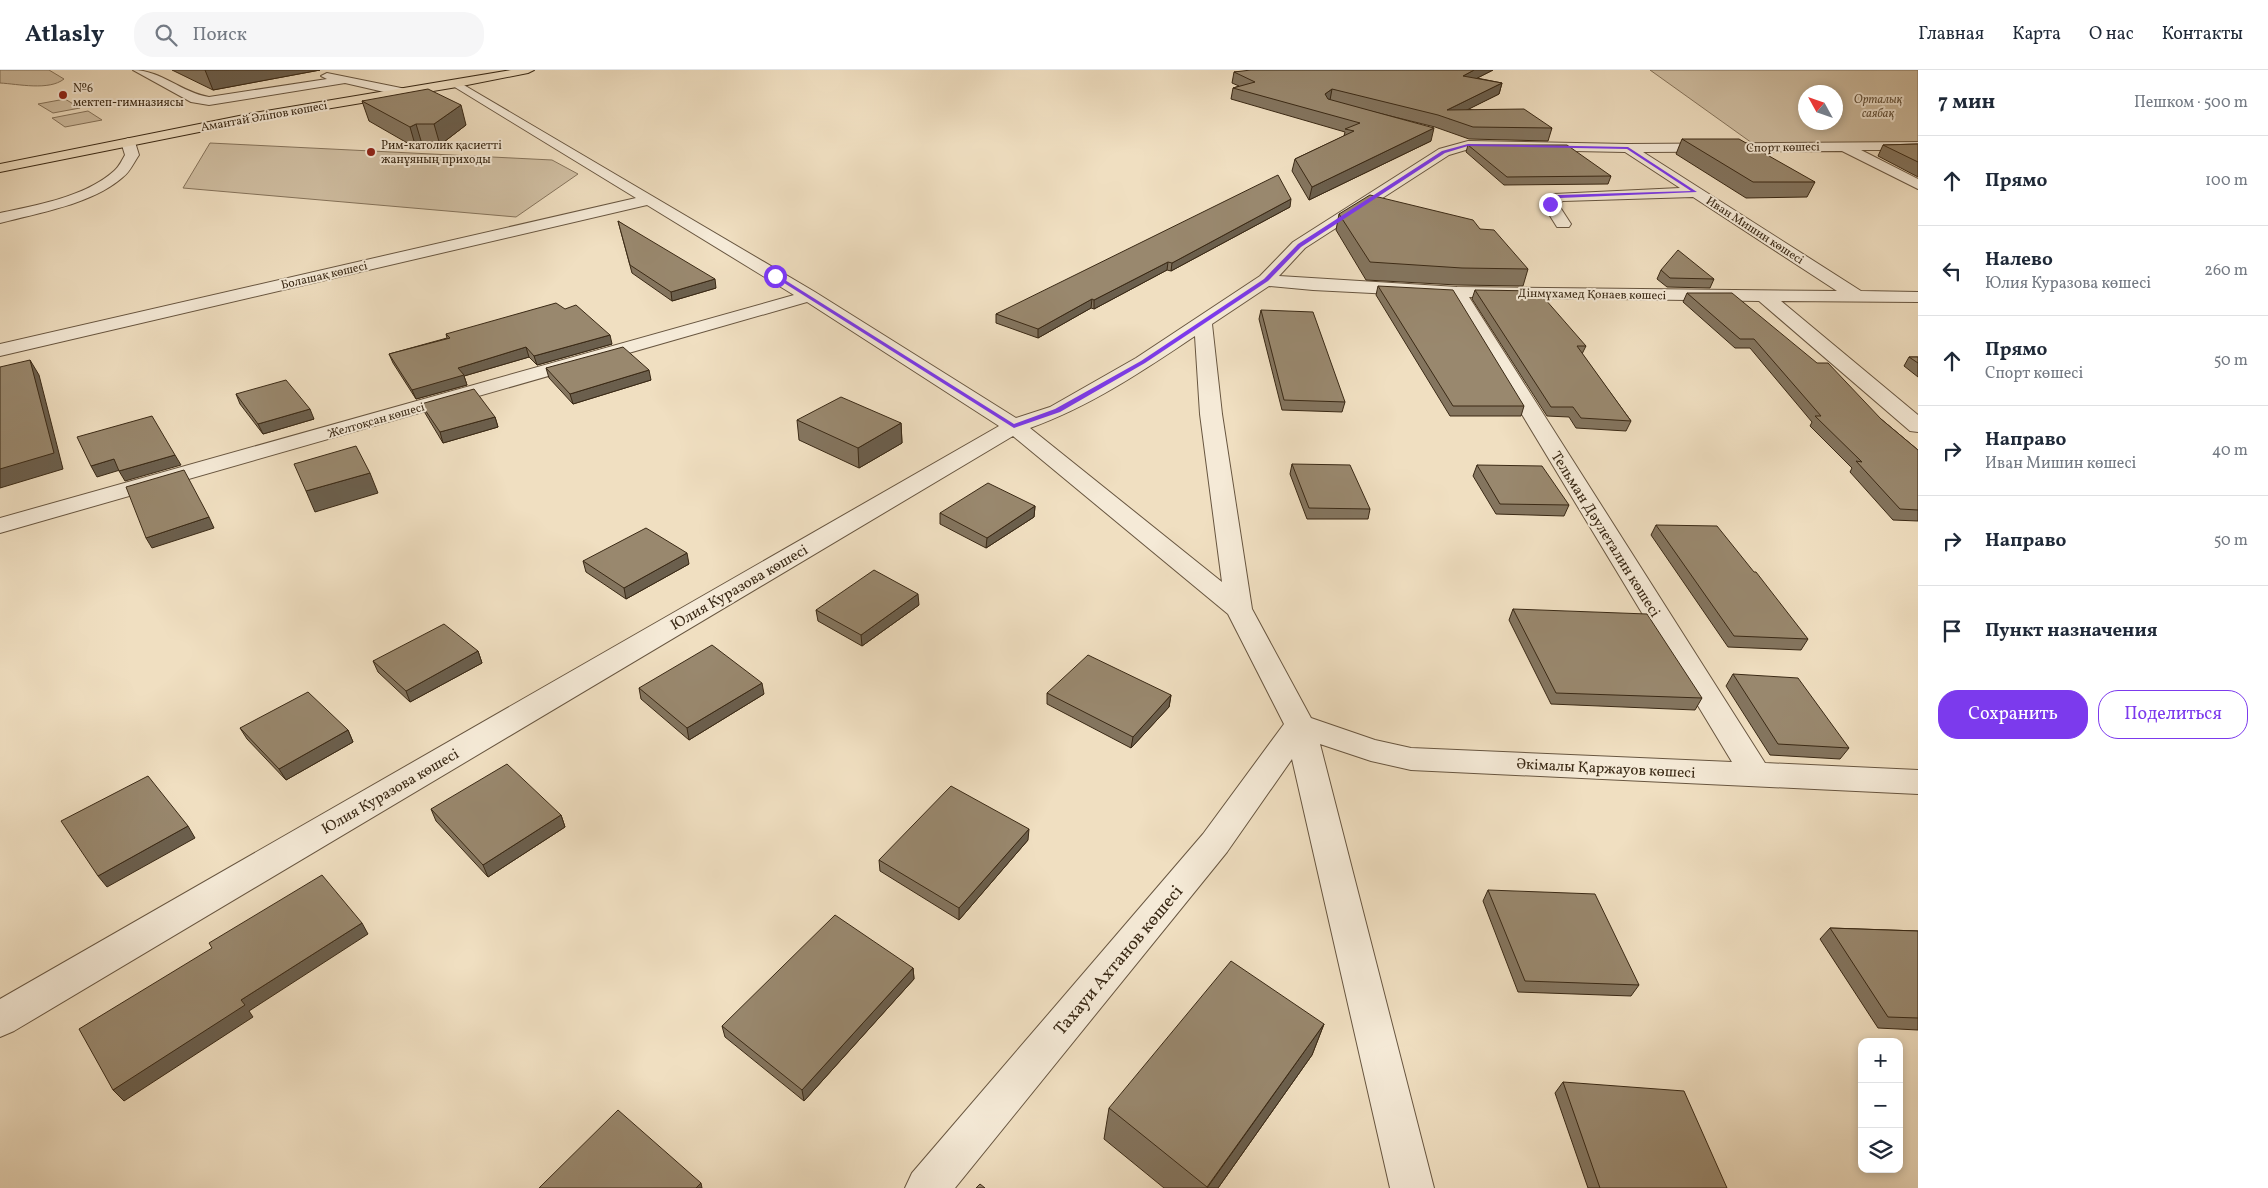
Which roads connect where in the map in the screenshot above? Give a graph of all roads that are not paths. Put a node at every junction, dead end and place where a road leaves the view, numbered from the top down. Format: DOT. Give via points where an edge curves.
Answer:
graph roads {
  1 [pos="138,70"];
  2 [pos="528,70"];
  3 [pos="310,72"];
  4 [pos="345,80"];
  5 [pos="457,84"];
  6 [pos="406,93"];
  7 [pos="1445,136"];
  8 [pos="128,142"];
  9 [pos="1468,145"];
  10 [pos="1918,146"];
  11 [pos="1843,147"];
  12 [pos="1628,148"];
  13 [pos="0,168"];
  14 [pos="1918,184"];
  15 [pos="1695,192"];
  16 [pos="648,200"];
  17 [pos="0,218"];
  18 [pos="1563,224"];
  19 [pos="1266,280"];
  20 [pos="1457,292"];
  21 [pos="809,296"];
  22 [pos="1764,296"];
  23 [pos="1857,296"];
  24 [pos="1918,297"];
  25 [pos="1203,323"];
  26 [pos="0,350"];
  27 [pos="1014,426"];
  28 [pos="1918,426"];
  29 [pos="0,526"];
  30 [pos="1240,609"];
  31 [pos="1300,725"];
  32 [pos="1756,775"];
  33 [pos="1915,786"];
  34 [pos="0,1018"];
  35 [pos="928,1188"];
  36 [pos="1412,1188"];
  1 -- 4 [label="street" via="195,99 209,101"];
  2 -- 5 [label="main road, Амантай Әліпов көшесі"];
  3 -- 4 [label="street"];
  4 -- 6 [label="street"];
  5 -- 6 [label="main road, Амантай Әліпов көшесі"];
  5 -- 16 [label="street"];
  6 -- 8 [label="main road, Амантай Әліпов көшесі" via="271,114"];
  7 -- 9 [label="street"];
  8 -- 13 [label="main road, Амантай Әліпов көшесі"];
  8 -- 17 [label="street" via="132,155 119,174 92,190 46,207"];
  9 -- 12 [label="street, Спорт көшесі"];
  9 -- 19 [label="street, Юлия Куразова көшесі" via="1444,152 1299,246"];
  10 -- 11 [label="street, Спорт көшесі"];
  11 -- 12 [label="street, Спорт көшесі"];
  11 -- 14 [label="street"];
  12 -- 15 [label="street, Иван Мишин көшесі"];
  15 -- 18 [label="street" via="1558,197 1550,204"];
  15 -- 23 [label="street, Иван Мишин көшесі"];
  16 -- 21 [label="street"];
  16 -- 26 [label="street, Болашақ көшесі"];
  19 -- 20 [label="street, Дінмұхамед Қонаев көшесі"];
  19 -- 25 [label="street, Юлия Куразова көшесі"];
  20 -- 22 [label="street, Дінмұхамед Қонаев көшесі"];
  20 -- 32 [label="street, Тельман Дәулеталин көшесі"];
  21 -- 27 [label="street"];
  21 -- 29 [label="street, Желтоқсан көшесі"];
  22 -- 23 [label="street, Дінмұхамед Қонаев көшесі"];
  22 -- 28 [label="street"];
  23 -- 24 [label="street, Дінмұхамед Қонаев көшесі"];
  25 -- 27 [label="street, Юлия Куразова көшесі" via="1057,411"];
  25 -- 30 [label="street" via="1211,414"];
  27 -- 30 [label="street"];
  27 -- 34 [label="street, Юлия Куразова көшесі"];
  30 -- 31 [label="street"];
  31 -- 32 [label="street, Әкімалы Қаржауов көшесі" via="1371,750 1411,759"];
  31 -- 35 [label="street, Тахауи Ахтанов көшесі" via="1215,843"];
  31 -- 36 [label="street"];
  32 -- 33 [label="street, Әкімалы Қаржауов көшесі"];
}
